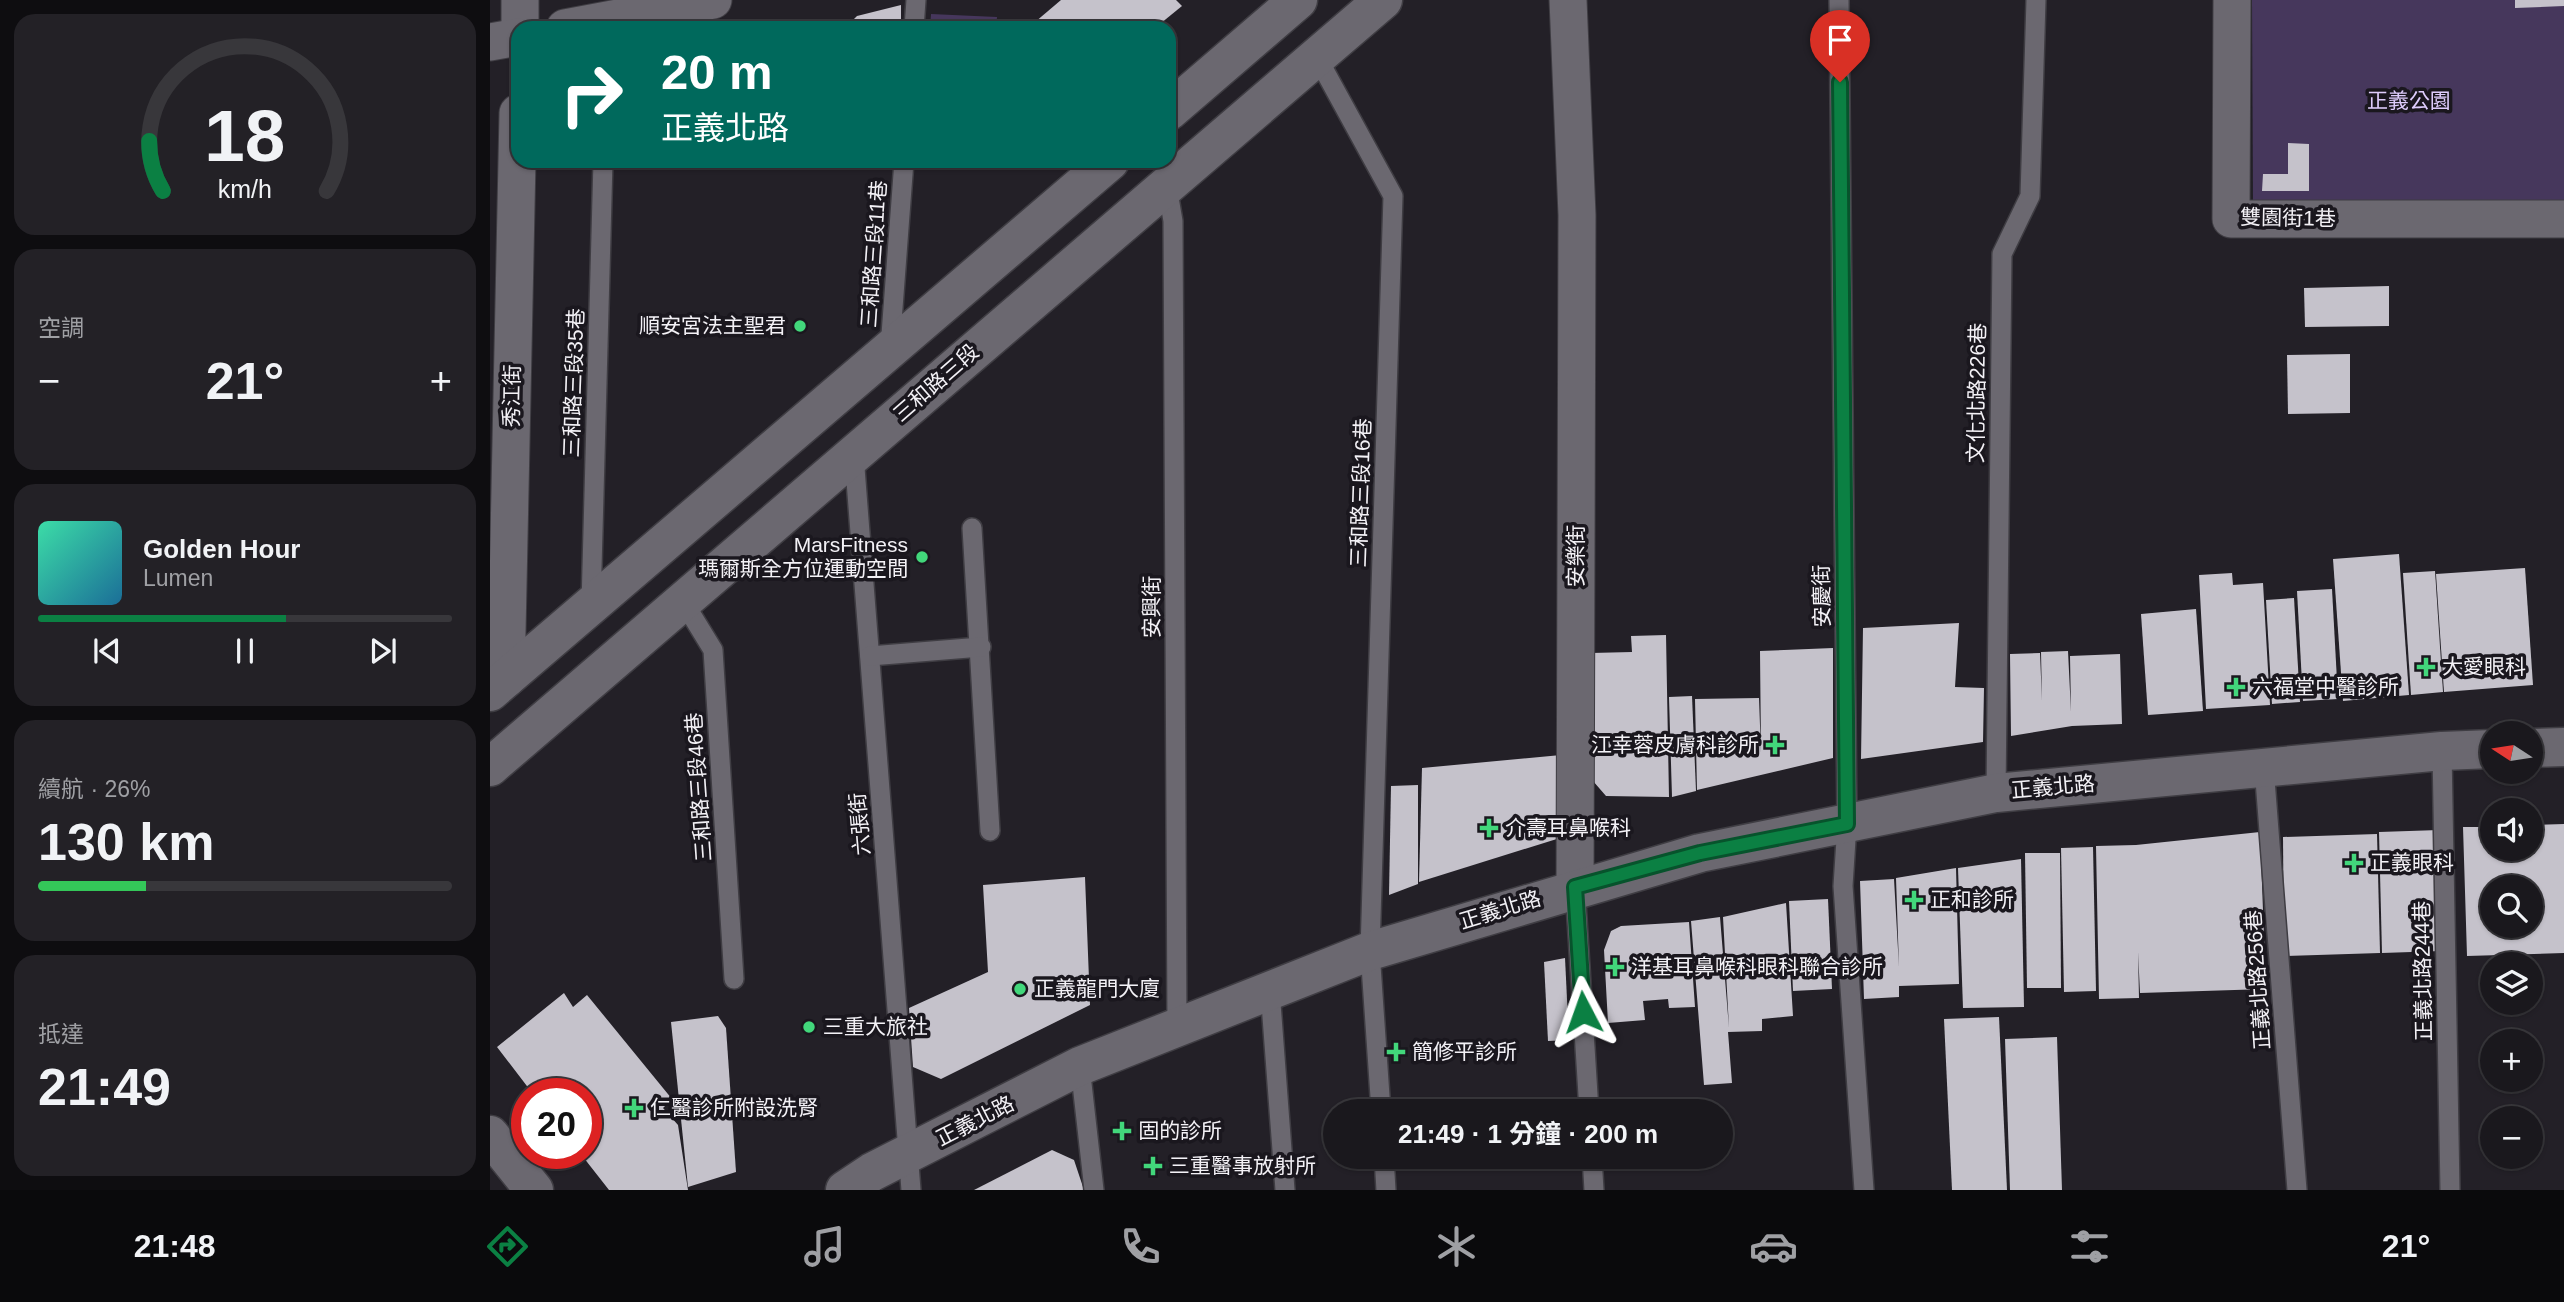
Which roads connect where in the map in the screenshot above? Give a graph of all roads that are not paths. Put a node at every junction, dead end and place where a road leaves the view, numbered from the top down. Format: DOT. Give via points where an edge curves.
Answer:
graph roads {
  1 [pos="520,0"];
  2 [pos="713,0"];
  3 [pos="916,0"];
  4 [pos="1298,0"];
  5 [pos="1383,0"];
  6 [pos="1568,0"];
  7 [pos="1839,0"];
  8 [pos="2036,0"];
  9 [pos="2232,0"];
  10 [pos="520,21"];
  11 [pos="620,21"];
  12 [pos="914,21"];
  13 [pos="511,38"];
  14 [pos="490,43"];
  15 [pos="1317,57"];
  16 [pos="1176,105"];
  17 [pos="516,168"];
  18 [pos="603,168"];
  19 [pos="903,168"];
  20 [pos="1102,168"];
  21 [pos="1167,186"];
  22 [pos="2564,219"];
  23 [pos="890,349"];
  24 [pos="854,455"];
  25 [pos="972,527"];
  26 [pos="683,601"];
  27 [pos="591,606"];
  28 [pos="981,648"];
  29 [pos="870,656"];
  30 [pos="498,686"];
  31 [pos="2564,747"];
  32 [pos="2543,748"];
  33 [pos="2480,749"];
  34 [pos="2442,751"];
  35 [pos="490,767"];
  36 [pos="2264,767"];
  37 [pos="1996,793"];
  38 [pos="1847,824"];
  39 [pos="990,831"];
  40 [pos="1575,887"];
  41 [pos="1370,951"];
  42 [pos="734,979"];
  43 [pos="1270,990"];
  44 [pos="1177,1028"];
  45 [pos="1080,1066"];
  46 [pos="1380,1099"];
  47 [pos="1588,1099"];
  48 [pos="490,1135"];
  49 [pos="1385,1169"];
  50 [pos="1593,1169"];
  51 [pos="910,1172"];
  52 [pos="534,1190"];
  53 [pos="845,1190"];
  54 [pos="1094,1190"];
  55 [pos="1285,1190"];
  56 [pos="1386,1190"];
  57 [pos="1594,1190"];
  58 [pos="1864,1190"];
  59 [pos="2297,1190"];
  60 [pos="2450,1190"];
  1 -- 10 [label="street"];
  2 -- 11 [label="street"];
  3 -- 12 [label="lane"];
  4 -- 16 [label="main road"];
  5 -- 15 [label="main road, 三和路三段"];
  6 -- 40 [label="street, 安樂街" via="1577,215"];
  7 -- 38 [label="lane, 安慶街"];
  8 -- 37 [label="lane, 文化北路226巷" via="2030,196 2001,254"];
  9 -- 22 [label="street, 雙園街1巷" via="2231,219"];
  13 -- 14 [label="street"];
  15 -- 21 [label="main road, 三和路三段"];
  15 -- 41 [label="lane, 三和路三段16巷" via="1393,197"];
  17 -- 30 [label="street, 秀江街"];
  18 -- 27 [label="lane, 三和路三段35巷"];
  19 -- 23 [label="lane, 三和路三段11巷"];
  20 -- 23 [label="main road"];
  21 -- 24 [label="main road, 三和路三段"];
  21 -- 44 [label="lane, 安興街" via="1173,235"];
  23 -- 27 [label="main road"];
  24 -- 26 [label="main road, 三和路三段"];
  24 -- 29 [label="lane, 六張街"];
  25 -- 28 [label="lane"];
  26 -- 35 [label="main road, 三和路三段"];
  26 -- 42 [label="lane, 三和路三段46巷" via="713,650"];
  27 -- 30 [label="main road"];
  28 -- 29 [label="lane"];
  28 -- 39 [label="lane"];
  29 -- 51 [label="lane, 六張街"];
  31 -- 32 [label="main road"];
  33 -- 34 [label="main road, 正義北路"];
  34 -- 36 [label="main road, 正義北路"];
  34 -- 60 [label="lane, 正義北路244巷"];
  36 -- 37 [label="main road, 正義北路"];
  36 -- 59 [label="lane, 正義北路256巷"];
  37 -- 38 [label="main road, 正義北路"];
  38 -- 40 [label="main road, 正義北路" via="1700,853"];
  38 -- 58 [label="lane, 安慶街" via="1843,886"];
  40 -- 41 [label="main road, 正義北路"];
  40 -- 47 [label="lane, 安樂街"];
  41 -- 43 [label="main road, 正義北路"];
  41 -- 46 [label="lane, 三和路三段16巷"];
  43 -- 44 [label="main road, 正義北路"];
  43 -- 55 [label="lane"];
  44 -- 45 [label="main road, 正義北路"];
  45 -- 51 [label="main road, 正義北路"];
  45 -- 54 [label="lane"];
  48 -- 52 [label="main road"];
  49 -- 56 [label="lane"];
  50 -- 57 [label="lane"];
  51 -- 53 [label="main road, 正義北路"];
}
